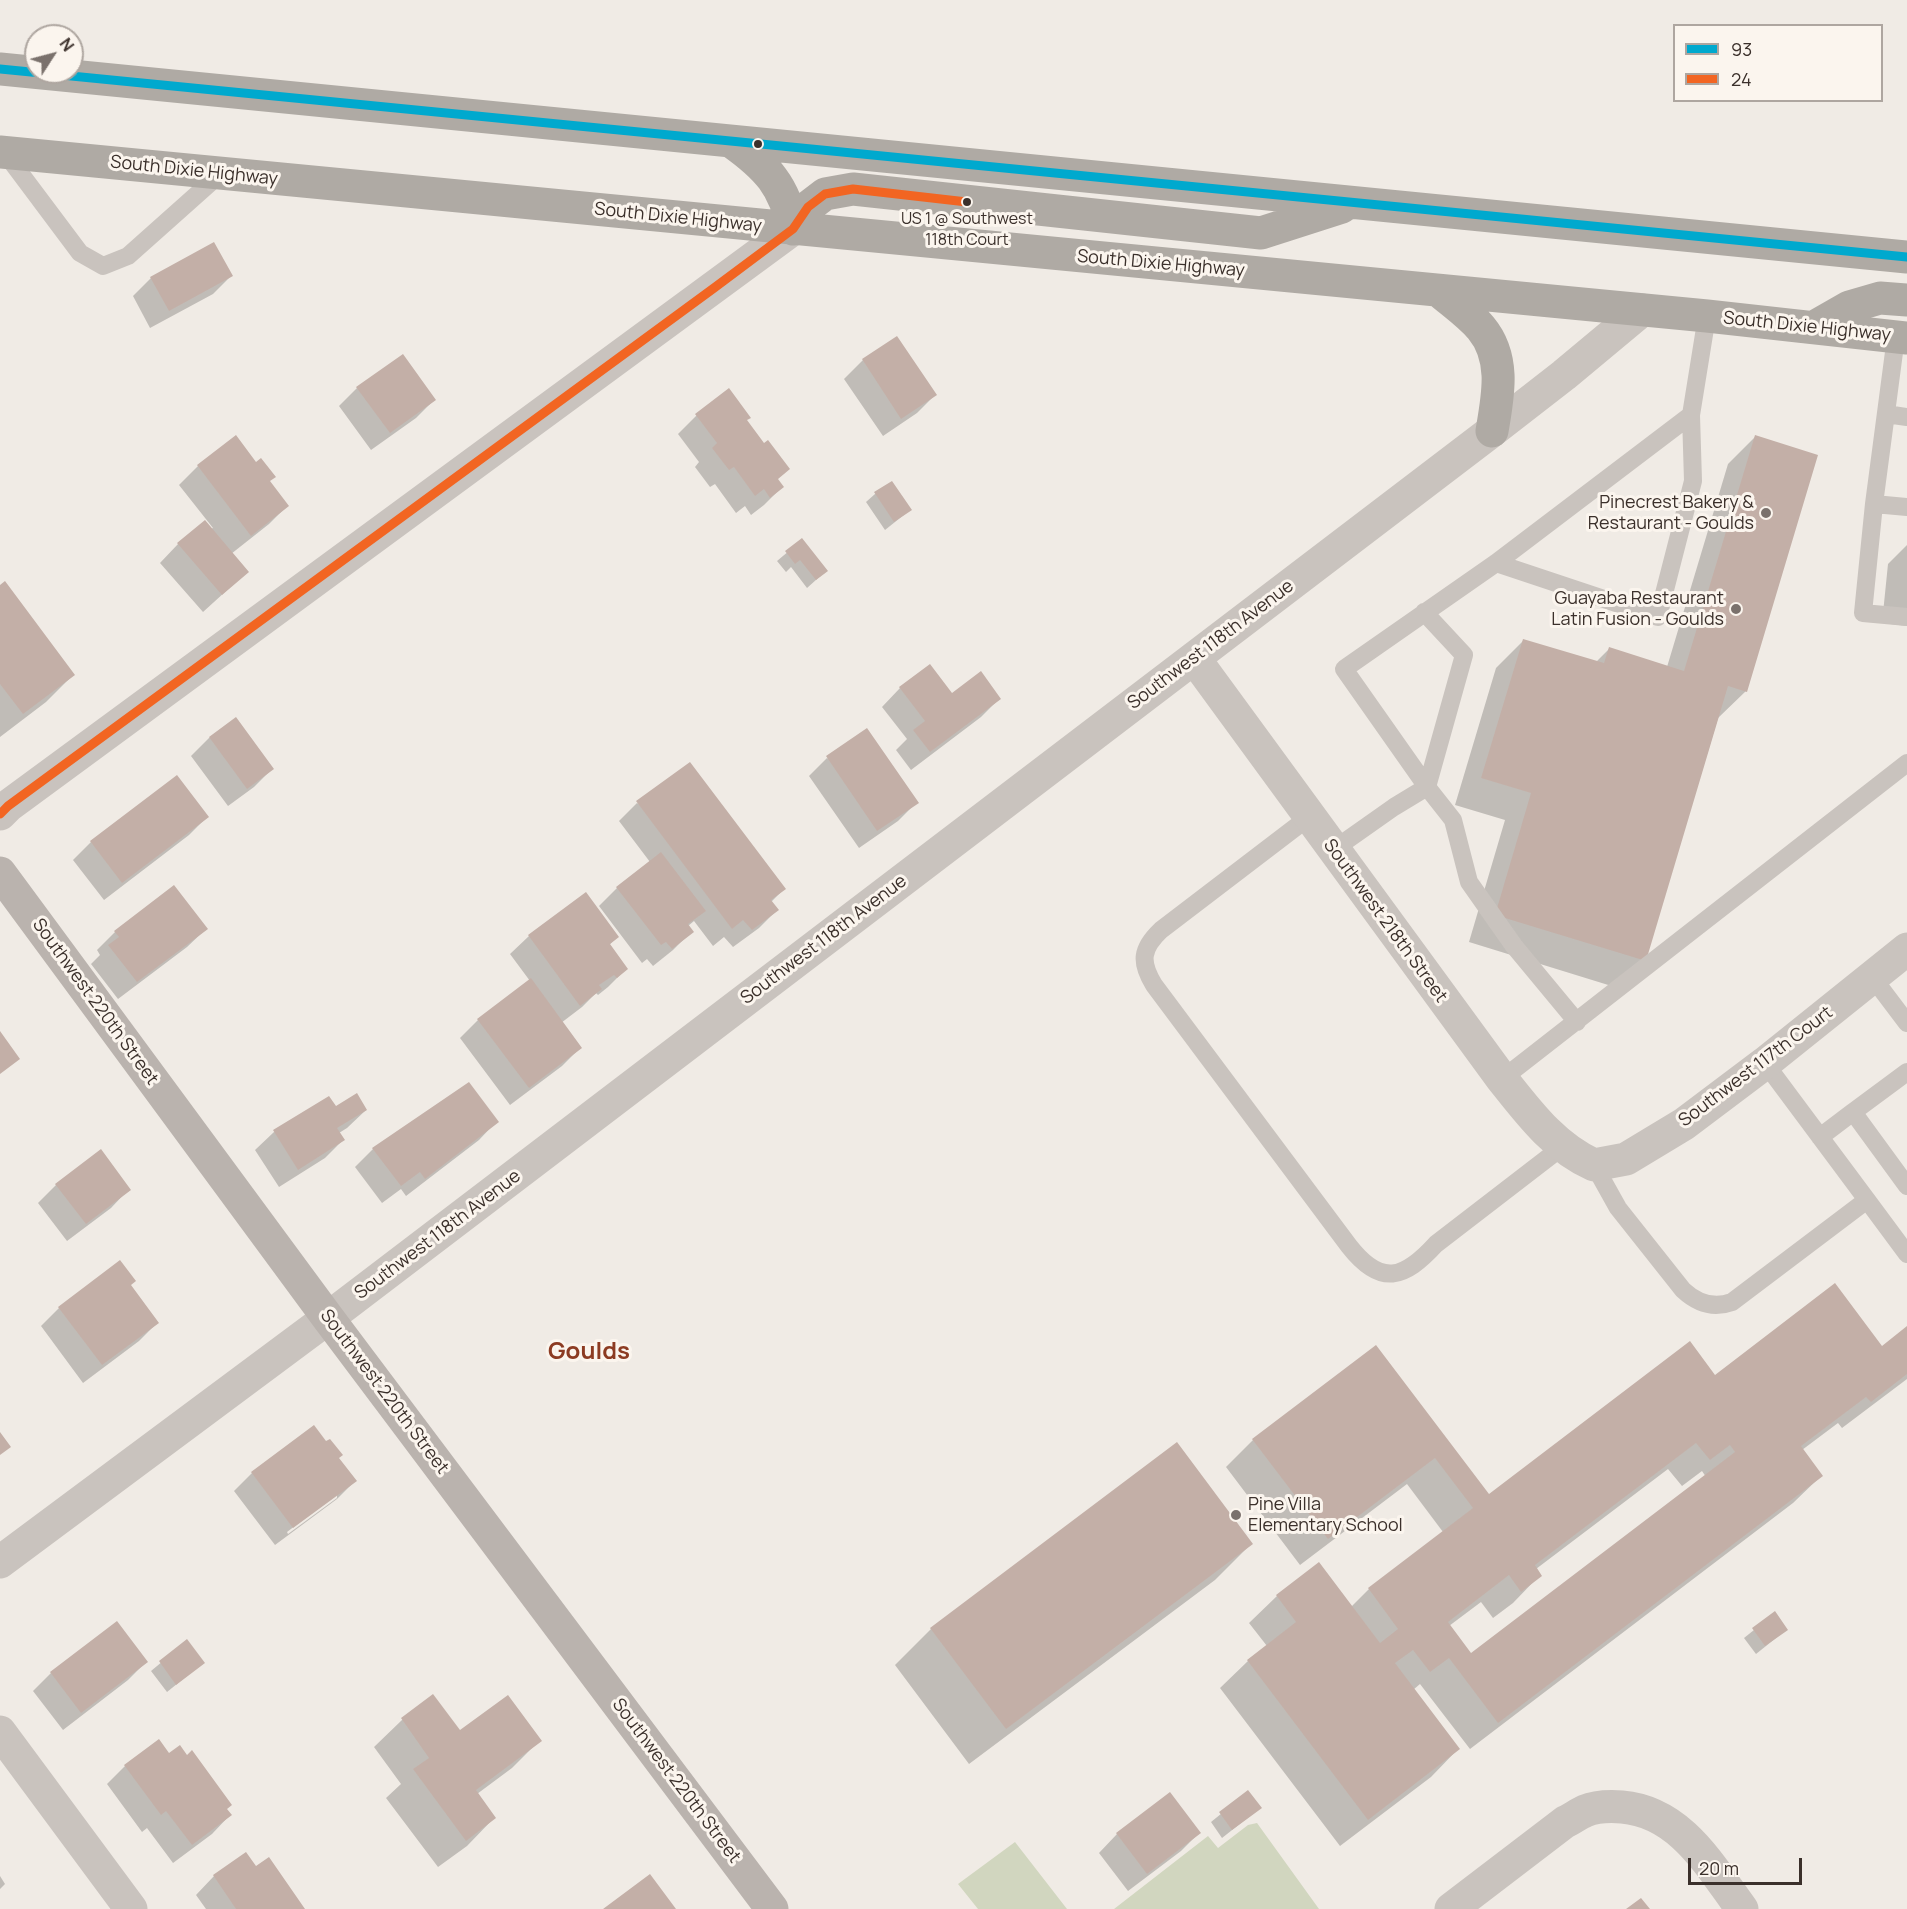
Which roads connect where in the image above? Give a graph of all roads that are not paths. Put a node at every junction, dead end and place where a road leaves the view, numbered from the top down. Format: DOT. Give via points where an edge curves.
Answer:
graph roads {
  1 [pos="0,69"];
  2 [pos="24,72"];
  3 [pos="84,78"];
  4 [pos="24,79"];
  5 [pos="0,86"];
  6 [pos="732,142"];
  7 [pos="3,152"];
  8 [pos="220,174"];
  9 [pos="1356,203"];
  10 [pos="793,229"];
  11 [pos="1907,257"];
  12 [pos="1439,291"];
  13 [pos="1907,300"];
  14 [pos="1642,310"];
  15 [pos="1707,316"];
  16 [pos="1814,327"];
  17 [pos="1902,337"];
  18 [pos="1886,414"];
  19 [pos="1691,416"];
  20 [pos="1907,417"];
  21 [pos="1492,431"];
  22 [pos="1874,504"];
  23 [pos="1907,507"];
  24 [pos="1496,563"];
  25 [pos="1424,612"];
  26 [pos="1907,617"];
  27 [pos="1194,658"];
  28 [pos="1907,764"];
  29 [pos="1427,788"];
  30 [pos="0,814"];
  31 [pos="1309,817"];
  32 [pos="1333,850"];
  33 [pos="0,873"];
  34 [pos="1907,949"];
  35 [pos="1873,978"];
  36 [pos="1576,1022"];
  37 [pos="1907,1023"];
  38 [pos="1765,1063"];
  39 [pos="1907,1072"];
  40 [pos="1502,1079"];
  41 [pos="1853,1112"];
  42 [pos="1820,1137"];
  43 [pos="1562,1147"];
  44 [pos="1594,1165"];
  45 [pos="1907,1186"];
  46 [pos="1868,1200"];
  47 [pos="1907,1254"];
  48 [pos="328,1318"];
  49 [pos="0,1562"];
  50 [pos="0,1732"];
  51 [pos="131,1909"];
  52 [pos="772,1909"];
  53 [pos="1451,1909"];
  54 [pos="1742,1909"];
  1 -- 2 [label="highway"];
  3 -- 6 [label="highway"];
  4 -- 5 [label="highway"];
  6 -- 9 [label="highway"];
  6 -- 10 [label="highway" via="761,164 778,184"];
  7 -- 8 [label="highway, South Dixie Highway"];
  7 -- 8 [label="lane" via="80,253 103,266 128,256"];
  8 -- 10 [label="highway, South Dixie Highway"];
  9 -- 10 [label="highway" via="1261,232 853,189 825,194 808,207"];
  9 -- 11 [label="highway"];
  10 -- 12 [label="highway, South Dixie Highway"];
  10 -- 30 [label="street"];
  12 -- 14 [label="highway, South Dixie Highway"];
  12 -- 21 [label="highway" via="1482,330 1493,351 1499,393"];
  13 -- 16 [label="highway" via="1880,298 1849,307"];
  14 -- 15 [label="highway, South Dixie Highway"];
  14 -- 21 [label="street, Southwest 118th Avenue"];
  15 -- 16 [label="highway, South Dixie Highway"];
  15 -- 19 [label="lane"];
  16 -- 17 [label="highway, South Dixie Highway"];
  17 -- 18 [label="lane"];
  18 -- 20 [label="lane"];
  18 -- 22 [label="lane"];
  19 -- 24 [label="lane"];
  19 -- 24 [label="lane" via="1693,481 1658,617"];
  21 -- 27 [label="street, Southwest 118th Avenue"];
  22 -- 23 [label="lane"];
  22 -- 26 [label="lane" via="1863,613"];
  24 -- 25 [label="lane"];
  25 -- 29 [label="lane" via="1464,655"];
  25 -- 29 [label="lane" via="1344,669"];
  27 -- 31 [label="street, Southwest 218th Street"];
  27 -- 48 [label="street, Southwest 118th Avenue"];
  28 -- 36 [label="lane"];
  29 -- 32 [label="lane"];
  29 -- 36 [label="lane" via="1453,820 1469,882 1514,946"];
  31 -- 32 [label="street, Southwest 218th Street"];
  31 -- 43 [label="lane" via="1161,930 1145,951 1144,963 1154,986 1349,1246 1380,1272 1394,1274 1408,1269"];
  32 -- 40 [label="street, Southwest 218th Street"];
  33 -- 48 [label="street, Southwest 220th Street"];
  34 -- 35 [label="street, Southwest 117th Court"];
  35 -- 37 [label="lane"];
  35 -- 38 [label="street, Southwest 117th Court"];
  36 -- 40 [label="lane"];
  38 -- 42 [label="lane"];
  38 -- 44 [label="street, Southwest 117th Court" via="1642,1151 1626,1159"];
  39 -- 41 [label="lane"];
  40 -- 43 [label="street, Southwest 218th Street"];
  41 -- 42 [label="lane"];
  41 -- 45 [label="lane"];
  42 -- 46 [label="lane"];
  43 -- 44 [label="street, Southwest 218th Street"];
  44 -- 46 [label="lane" via="1618,1208 1683,1290 1712,1305 1723,1305 1742,1295"];
  46 -- 47 [label="lane"];
  48 -- 49 [label="street, Southwest 118th Avenue"];
  48 -- 52 [label="street, Southwest 220th Street"];
  50 -- 51 [label="street"];
  53 -- 54 [label="street" via="1565,1822 1585,1811 1607,1806 1635,1808 1675,1827 1696,1846"];
}
